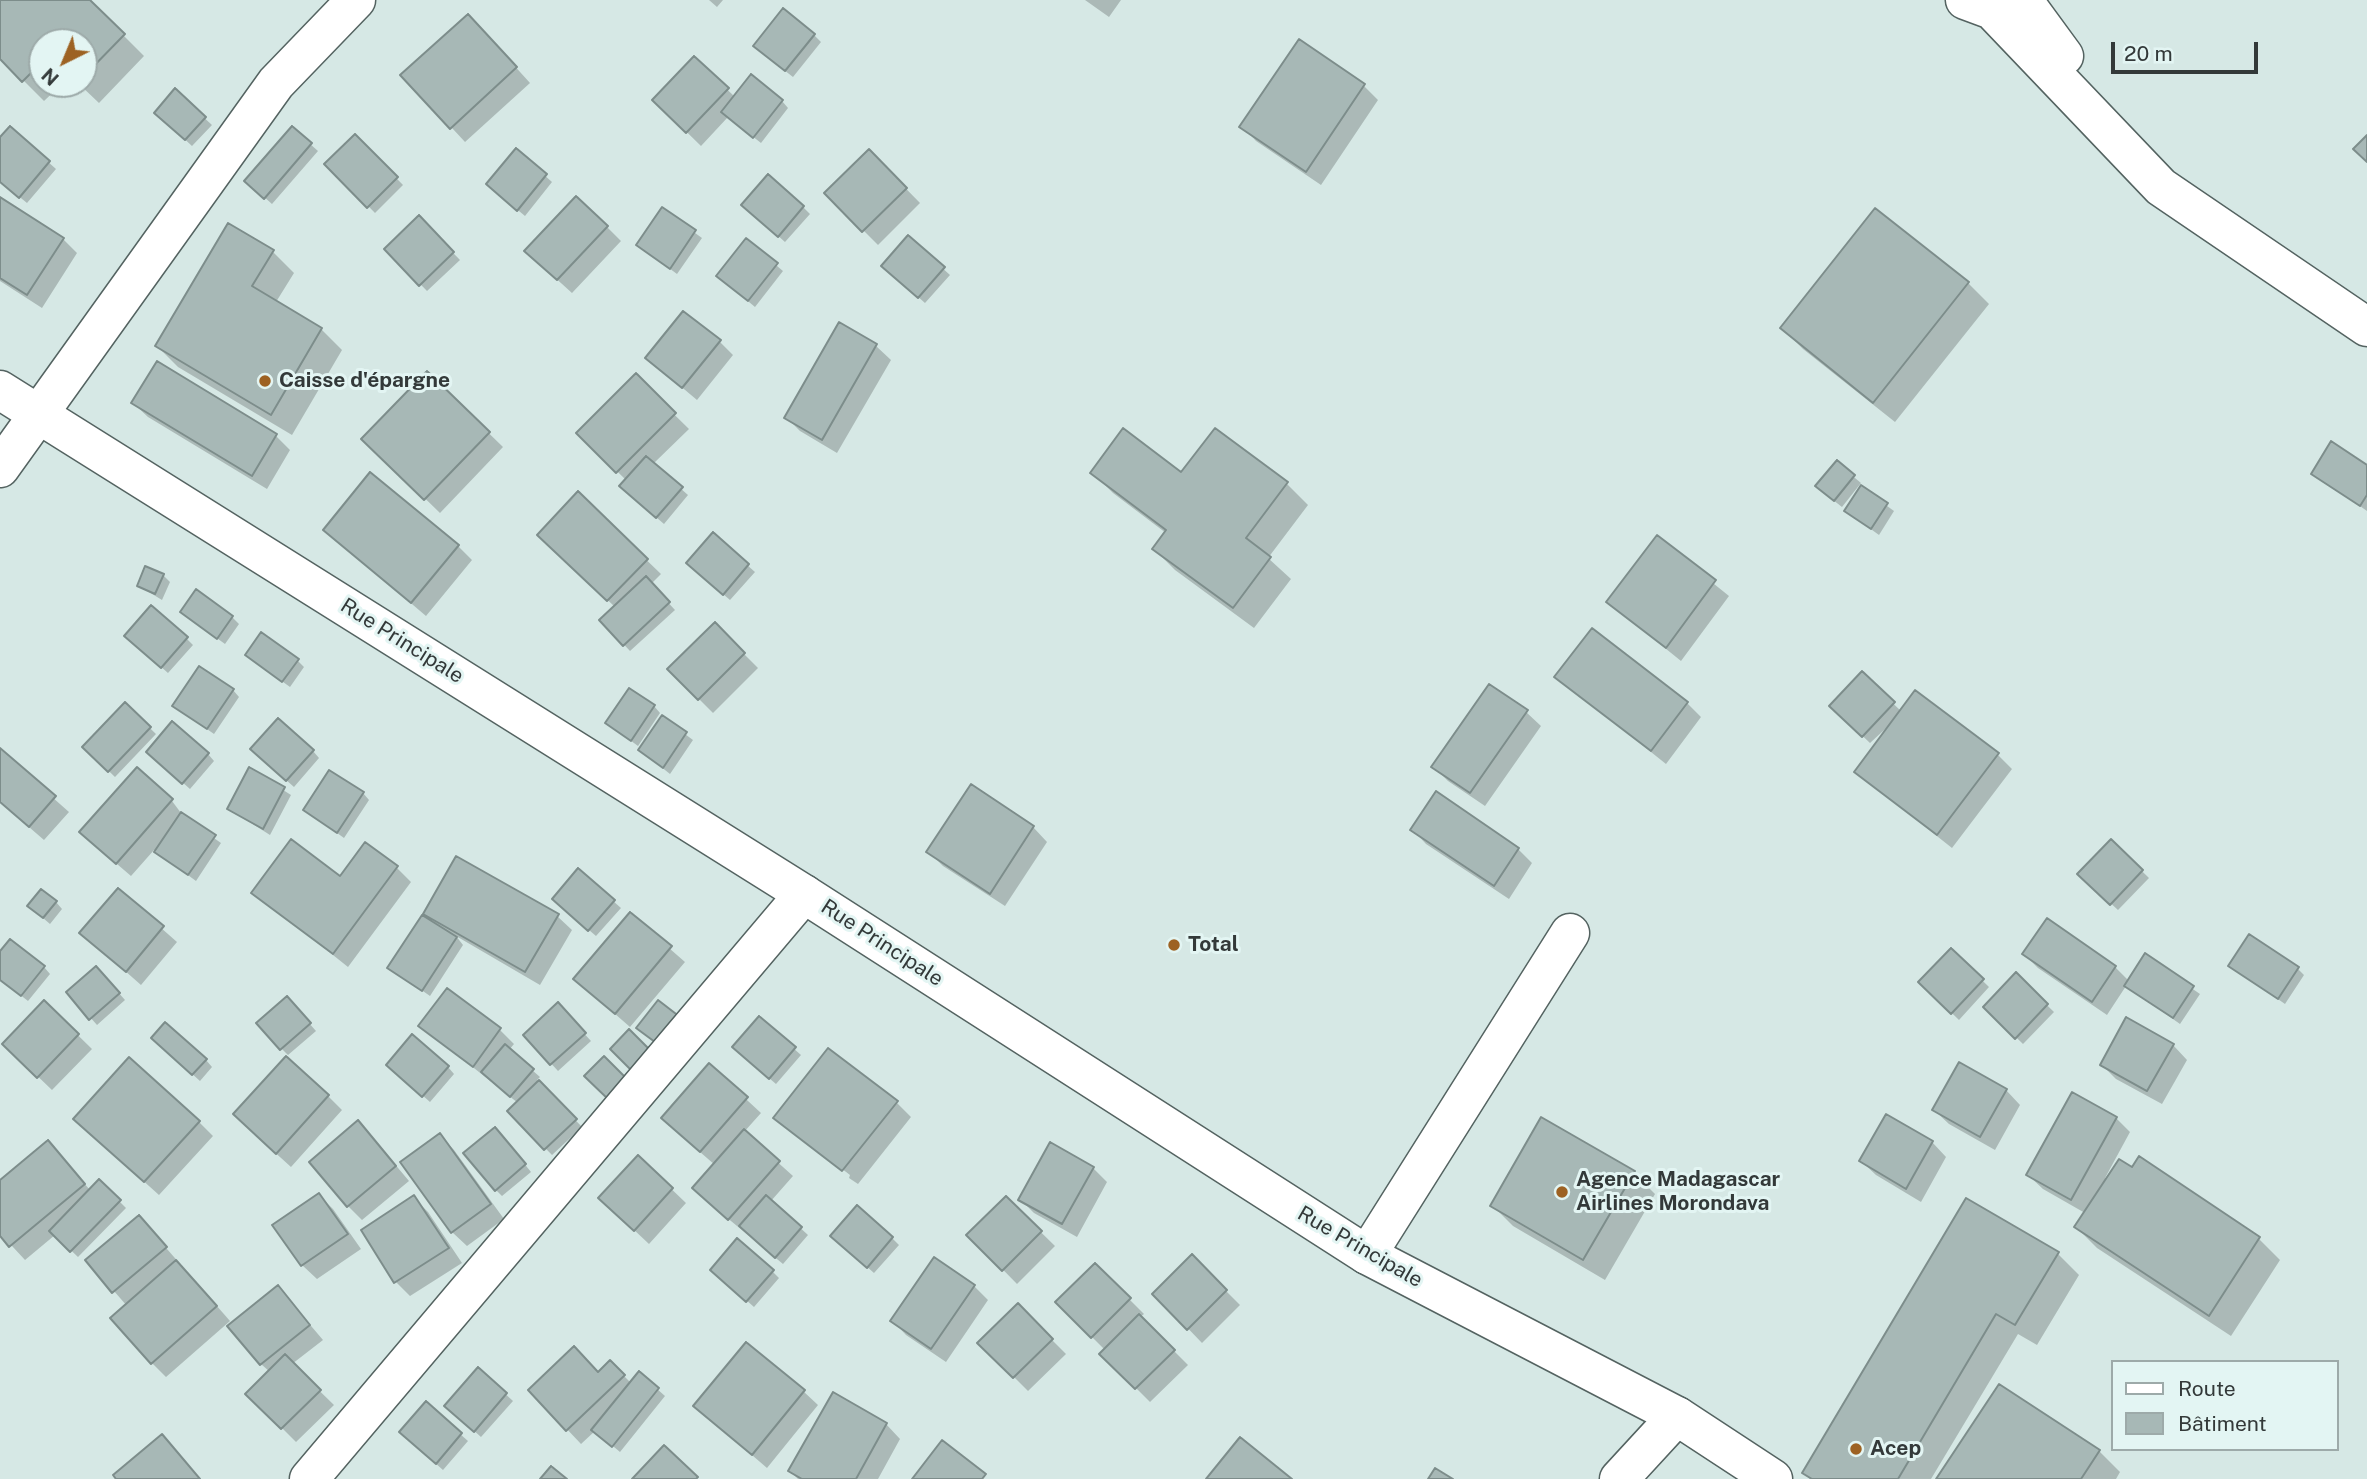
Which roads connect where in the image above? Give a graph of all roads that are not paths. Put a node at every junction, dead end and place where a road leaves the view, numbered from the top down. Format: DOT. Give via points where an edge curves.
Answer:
graph roads {
  1 [pos="356,0"];
  2 [pos="1965,0"];
  3 [pos="2023,0"];
  4 [pos="2161,187"];
  5 [pos="2367,327"];
  6 [pos="0,390"];
  7 [pos="39,414"];
  8 [pos="0,468"];
  9 [pos="804,894"];
  10 [pos="1570,933"];
  11 [pos="1367,1255"];
  12 [pos="1677,1416"];
  13 [pos="309,1479"];
  14 [pos="1619,1479"];
  15 [pos="1773,1479"];
  1 -- 7 [label="street" via="276,83"];
  2 -- 4 [label="street" via="1992,10"];
  3 -- 4 [label="street"];
  4 -- 5 [label="street"];
  6 -- 7 [label="street, Rue Principale"];
  7 -- 8 [label="street"];
  7 -- 9 [label="street, Rue Principale"];
  9 -- 11 [label="street, Rue Principale"];
  9 -- 13 [label="street"];
  10 -- 11 [label="street"];
  11 -- 12 [label="street, Rue Principale"];
  12 -- 14 [label="street"];
  12 -- 15 [label="street, Rue Principale"];
}
